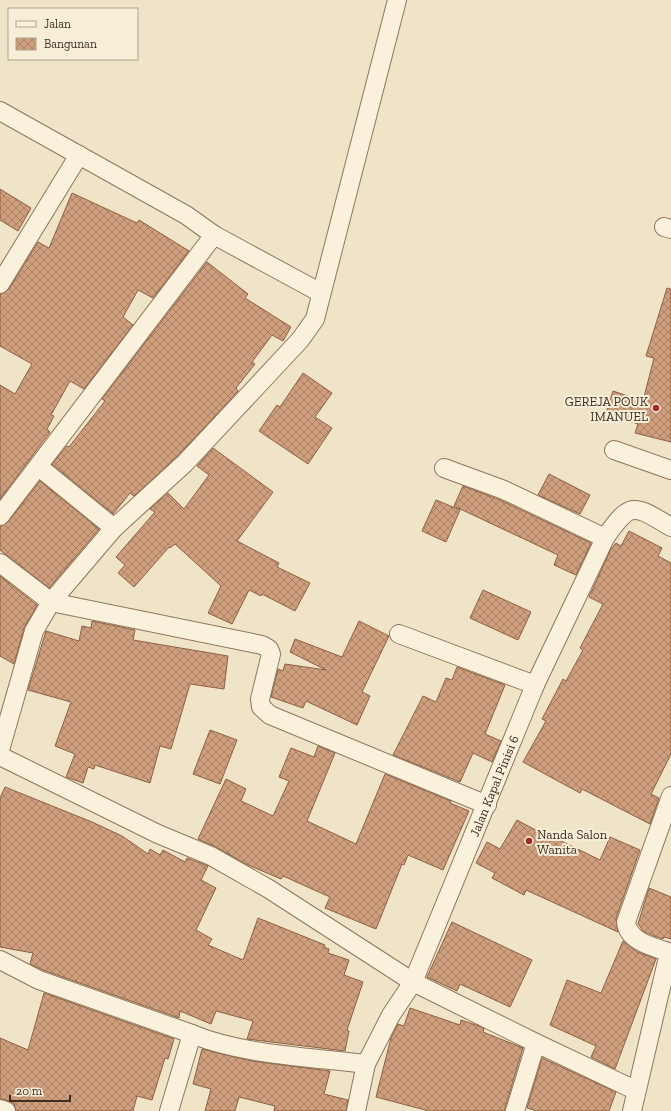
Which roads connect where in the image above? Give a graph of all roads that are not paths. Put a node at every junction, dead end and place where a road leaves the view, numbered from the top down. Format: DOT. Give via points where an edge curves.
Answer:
graph roads {
  1 [pos="397,0"];
  2 [pos="0,111"];
  3 [pos="79,155"];
  4 [pos="214,235"];
  5 [pos="0,284"];
  6 [pos="321,294"];
  7 [pos="614,450"];
  8 [pos="39,467"];
  9 [pos="444,468"];
  10 [pos="671,470"];
  11 [pos="0,516"];
  12 [pos="671,527"];
  13 [pos="114,528"];
  14 [pos="605,538"];
  15 [pos="0,563"];
  16 [pos="51,602"];
  17 [pos="399,634"];
  18 [pos="535,685"];
  19 [pos="0,750"];
  20 [pos="0,756"];
  21 [pos="671,796"];
  22 [pos="487,805"];
  23 [pos="670,953"];
  24 [pos="0,960"];
  25 [pos="413,982"];
  26 [pos="192,1034"];
  27 [pos="536,1043"];
  28 [pos="366,1064"];
  29 [pos="635,1090"];
  30 [pos="0,1109"];
  31 [pos="6,1111"];
  32 [pos="169,1111"];
  33 [pos="356,1111"];
  34 [pos="515,1111"];
  35 [pos="632,1111"];
  1 -- 6 [label="street"];
  2 -- 3 [label="street"];
  3 -- 4 [label="street" via="186,215"];
  3 -- 5 [label="street"];
  4 -- 6 [label="street"];
  4 -- 8 [label="street"];
  6 -- 13 [label="street" via="315,320 300,340 185,463"];
  7 -- 10 [label="street"];
  8 -- 11 [label="street"];
  8 -- 13 [label="street"];
  9 -- 14 [label="street" via="504,490"];
  12 -- 14 [label="street, Jalan Kapal Pinisi 6" via="646,512 635,509 626,511 618,518"];
  13 -- 16 [label="street"];
  14 -- 18 [label="street, Jalan Kapal Pinisi 6"];
  15 -- 16 [label="street"];
  16 -- 19 [label="street" via="34,631"];
  16 -- 22 [label="street" via="262,645 269,649 271,654 260,699 261,707 270,714"];
  17 -- 18 [label="street"];
  18 -- 22 [label="street, Jalan Kapal Pinisi 6"];
  20 -- 25 [label="street" via="158,834 211,856 269,889"];
  21 -- 23 [label="street" via="626,922 627,930 633,937"];
  22 -- 25 [label="street, Jalan Kapal Pinisi 6"];
  23 -- 29 [label="street"];
  24 -- 26 [label="street" via="39,980"];
  25 -- 27 [label="street"];
  25 -- 28 [label="street, Jalan Kapal Pinisi 6" via="391,1016"];
  26 -- 28 [label="street" via="212,1043 235,1048"];
  26 -- 32 [label="street"];
  27 -- 29 [label="street"];
  27 -- 34 [label="street"];
  28 -- 33 [label="street, Jalan Kapal Pinisi 6"];
  29 -- 35 [label="street"];
  30 -- 31 [label="street"];
}
